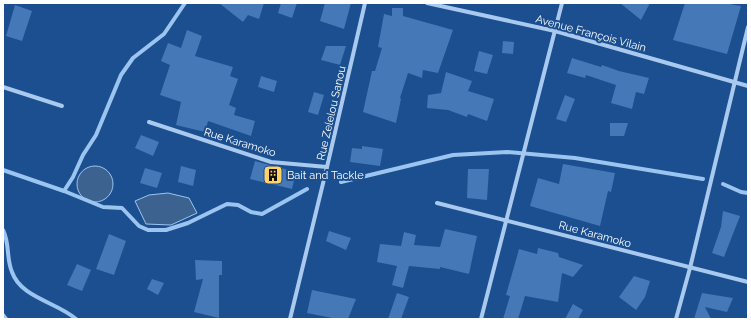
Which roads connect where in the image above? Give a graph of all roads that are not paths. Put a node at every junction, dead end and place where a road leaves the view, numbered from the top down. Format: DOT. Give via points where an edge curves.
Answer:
graph roads {
  1 [pos="364,3"];
  2 [pos="427,3"];
  3 [pos="562,3"];
  4 [pos="748,27"];
  5 [pos="554,32"];
  6 [pos="735,83"];
  7 [pos="748,86"];
  8 [pos="3,87"];
  9 [pos="62,106"];
  10 [pos="149,122"];
  11 [pos="327,167"];
  12 [pos="437,203"];
  13 [pos="506,220"];
  14 [pos="690,268"];
  15 [pos="748,282"];
  16 [pos="3,315"];
  17 [pos="6,319"];
  18 [pos="290,319"];
  19 [pos="481,319"];
  20 [pos="676,319"];
  1 -- 11 [label="street, Rue Zelelou Sanou"];
  2 -- 5 [label="street, Avenue François Vilain"];
  3 -- 5 [label="street"];
  4 -- 6 [label="street"];
  5 -- 6 [label="street, Avenue François Vilain"];
  5 -- 13 [label="street"];
  6 -- 7 [label="street, Avenue François Vilain"];
  6 -- 14 [label="street"];
  8 -- 9 [label="street"];
  10 -- 11 [label="street, Rue Karamoko" via="271,162"];
  11 -- 18 [label="street, Rue Zelelou Sanou"];
  12 -- 13 [label="street, Rue Karamoko"];
  13 -- 14 [label="street, Rue Karamoko"];
  13 -- 19 [label="street"];
  14 -- 15 [label="street, Rue Karamoko"];
  14 -- 20 [label="street"];
  16 -- 17 [label="street"];
}
